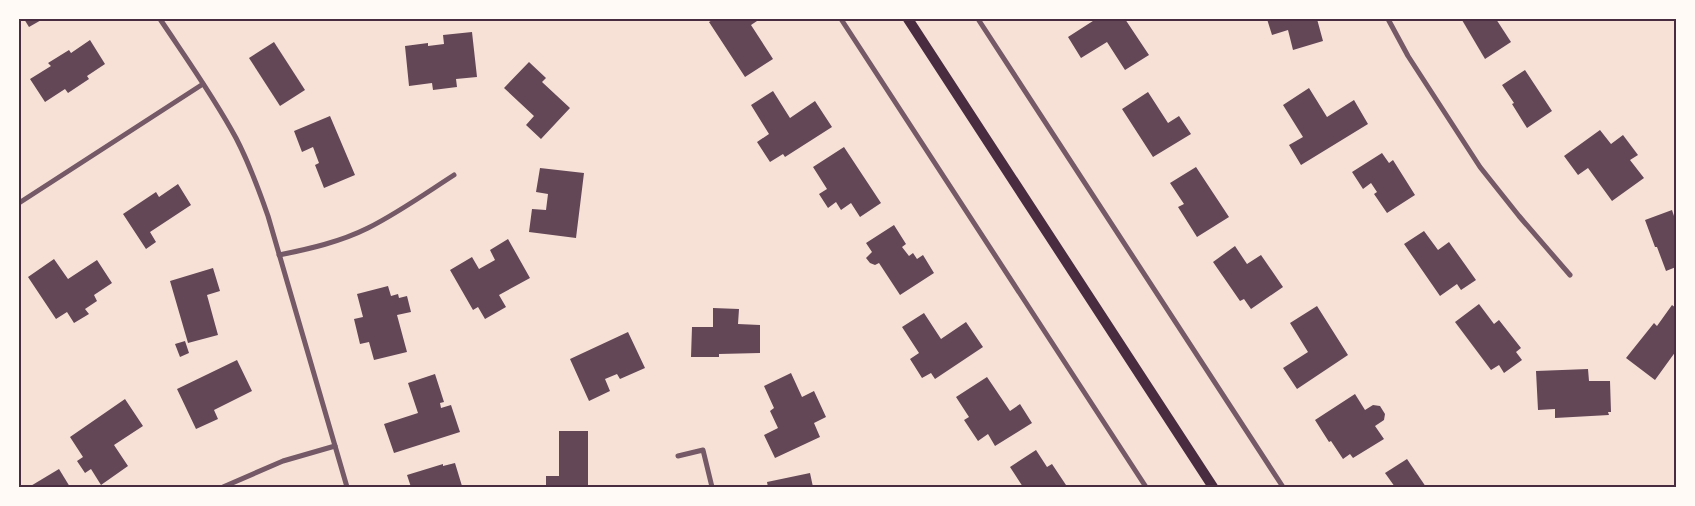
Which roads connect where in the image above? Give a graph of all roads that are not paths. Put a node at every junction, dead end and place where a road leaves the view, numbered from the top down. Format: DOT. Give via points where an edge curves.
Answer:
graph roads {
  1 [pos="160,19"];
  2 [pos="841,19"];
  3 [pos="908,19"];
  4 [pos="978,19"];
  5 [pos="1388,19"];
  6 [pos="203,84"];
  7 [pos="454,175"];
  8 [pos="19,203"];
  9 [pos="279,255"];
  10 [pos="1570,275"];
  11 [pos="335,446"];
  12 [pos="678,456"];
  13 [pos="223,487"];
  14 [pos="346,487"];
  15 [pos="712,487"];
  16 [pos="1146,487"];
  17 [pos="1213,487"];
  18 [pos="1283,487"];
  1 -- 6 [label="street"];
  2 -- 16 [label="street"];
  3 -- 17 [label="main road"];
  4 -- 18 [label="street"];
  5 -- 10 [label="street" via="1408,56 1480,167"];
  6 -- 8 [label="street"];
  6 -- 9 [label="street" via="254,177"];
  7 -- 9 [label="street" via="369,228 322,246"];
  9 -- 11 [label="street"];
  11 -- 13 [label="street" via="283,461"];
  11 -- 14 [label="street"];
  12 -- 15 [label="street" via="703,450"];
}
